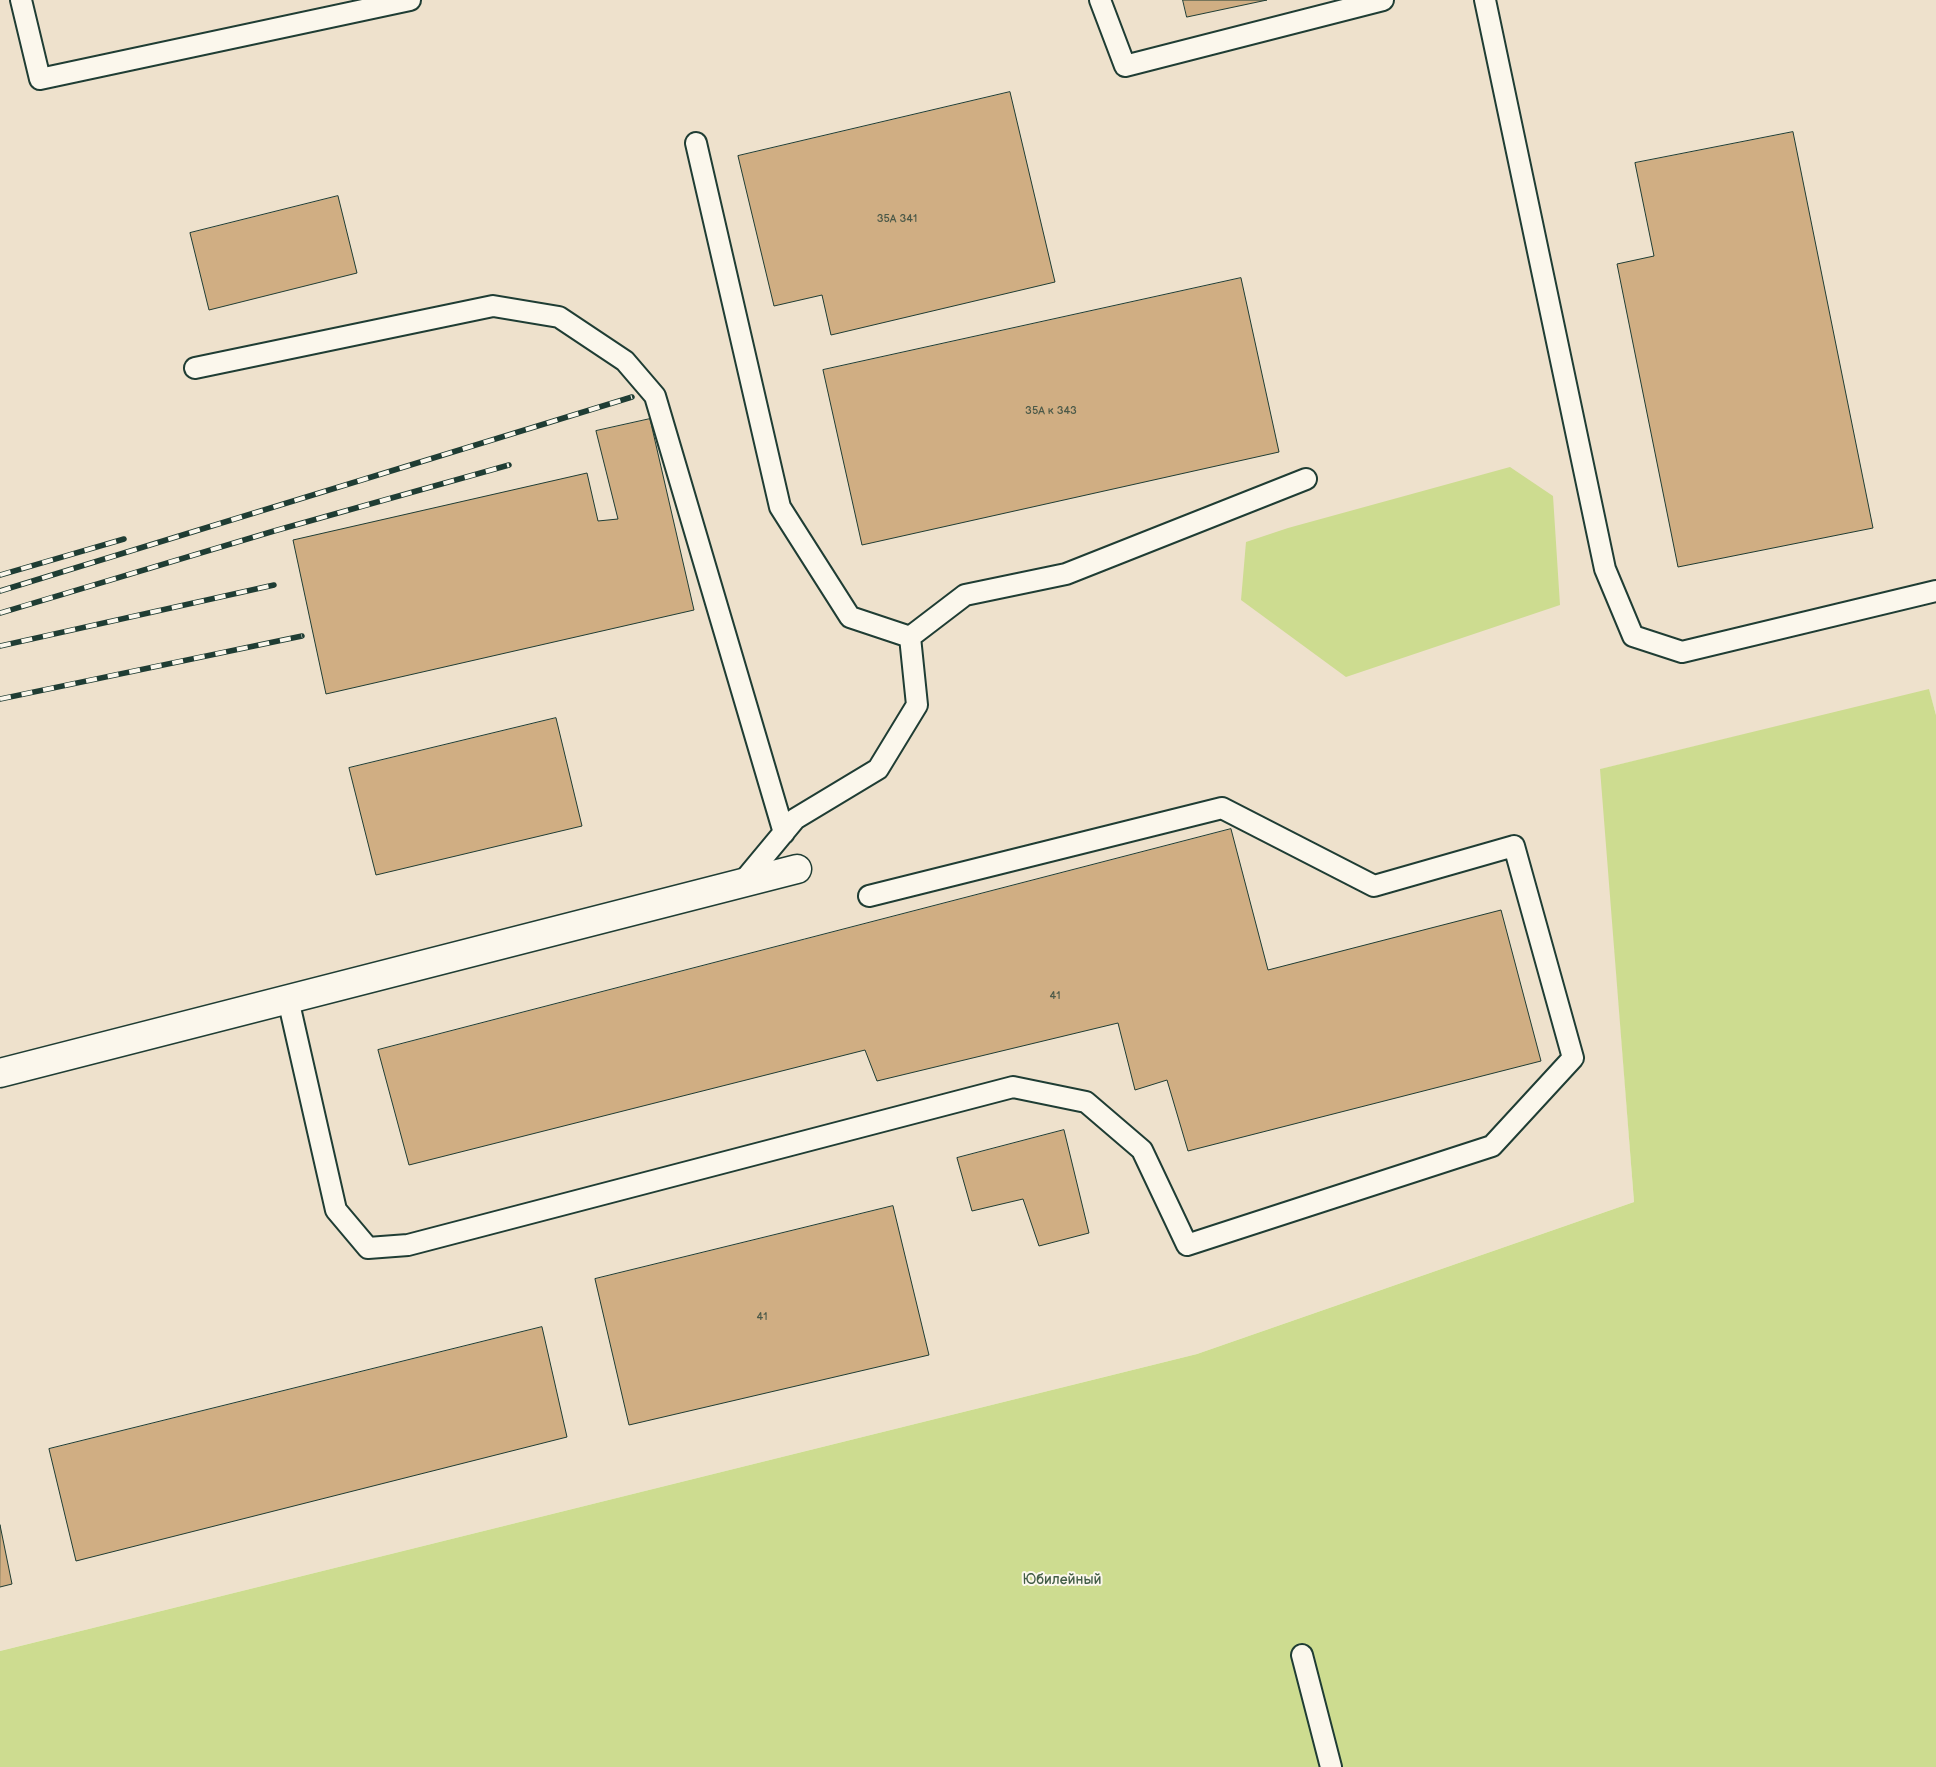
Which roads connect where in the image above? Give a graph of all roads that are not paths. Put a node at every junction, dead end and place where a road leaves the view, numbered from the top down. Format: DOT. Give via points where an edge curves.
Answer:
graph roads {
  1 [pos="21,0"];
  2 [pos="410,0"];
  3 [pos="1100,0"];
  4 [pos="1383,0"];
  5 [pos="1485,0"];
  6 [pos="696,143"];
  7 [pos="196,368"];
  8 [pos="1306,479"];
  9 [pos="1936,591"];
  10 [pos="910,637"];
  11 [pos="784,833"];
  12 [pos="797,869"];
  13 [pos="741,884"];
  14 [pos="869,896"];
  15 [pos="288,999"];
  16 [pos="0,1073"];
  17 [pos="1302,1655"];
  18 [pos="1331,1767"];
  1 -- 2 [label="lane" via="40,79"];
  3 -- 4 [label="lane" via="1125,66"];
  5 -- 9 [label="lane" via="1605,569 1634,636 1682,652"];
  6 -- 10 [label="lane" via="780,507 850,617"];
  7 -- 11 [label="lane" via="493,306 559,317 625,362 655,396"];
  8 -- 10 [label="lane" via="1066,574 965,595"];
  10 -- 11 [label="lane" via="918,705 878,769 796,819"];
  11 -- 13 [label="lane"];
  12 -- 13 [label="street"];
  13 -- 15 [label="street"];
  14 -- 15 [label="lane" via="1222,808 1374,886 1514,846 1573,1058 1492,1146 1187,1245 1142,1150 1086,1102 1013,1087 408,1245 368,1248 336,1210"];
  15 -- 16 [label="street"];
  17 -- 18 [label="lane"];
}
